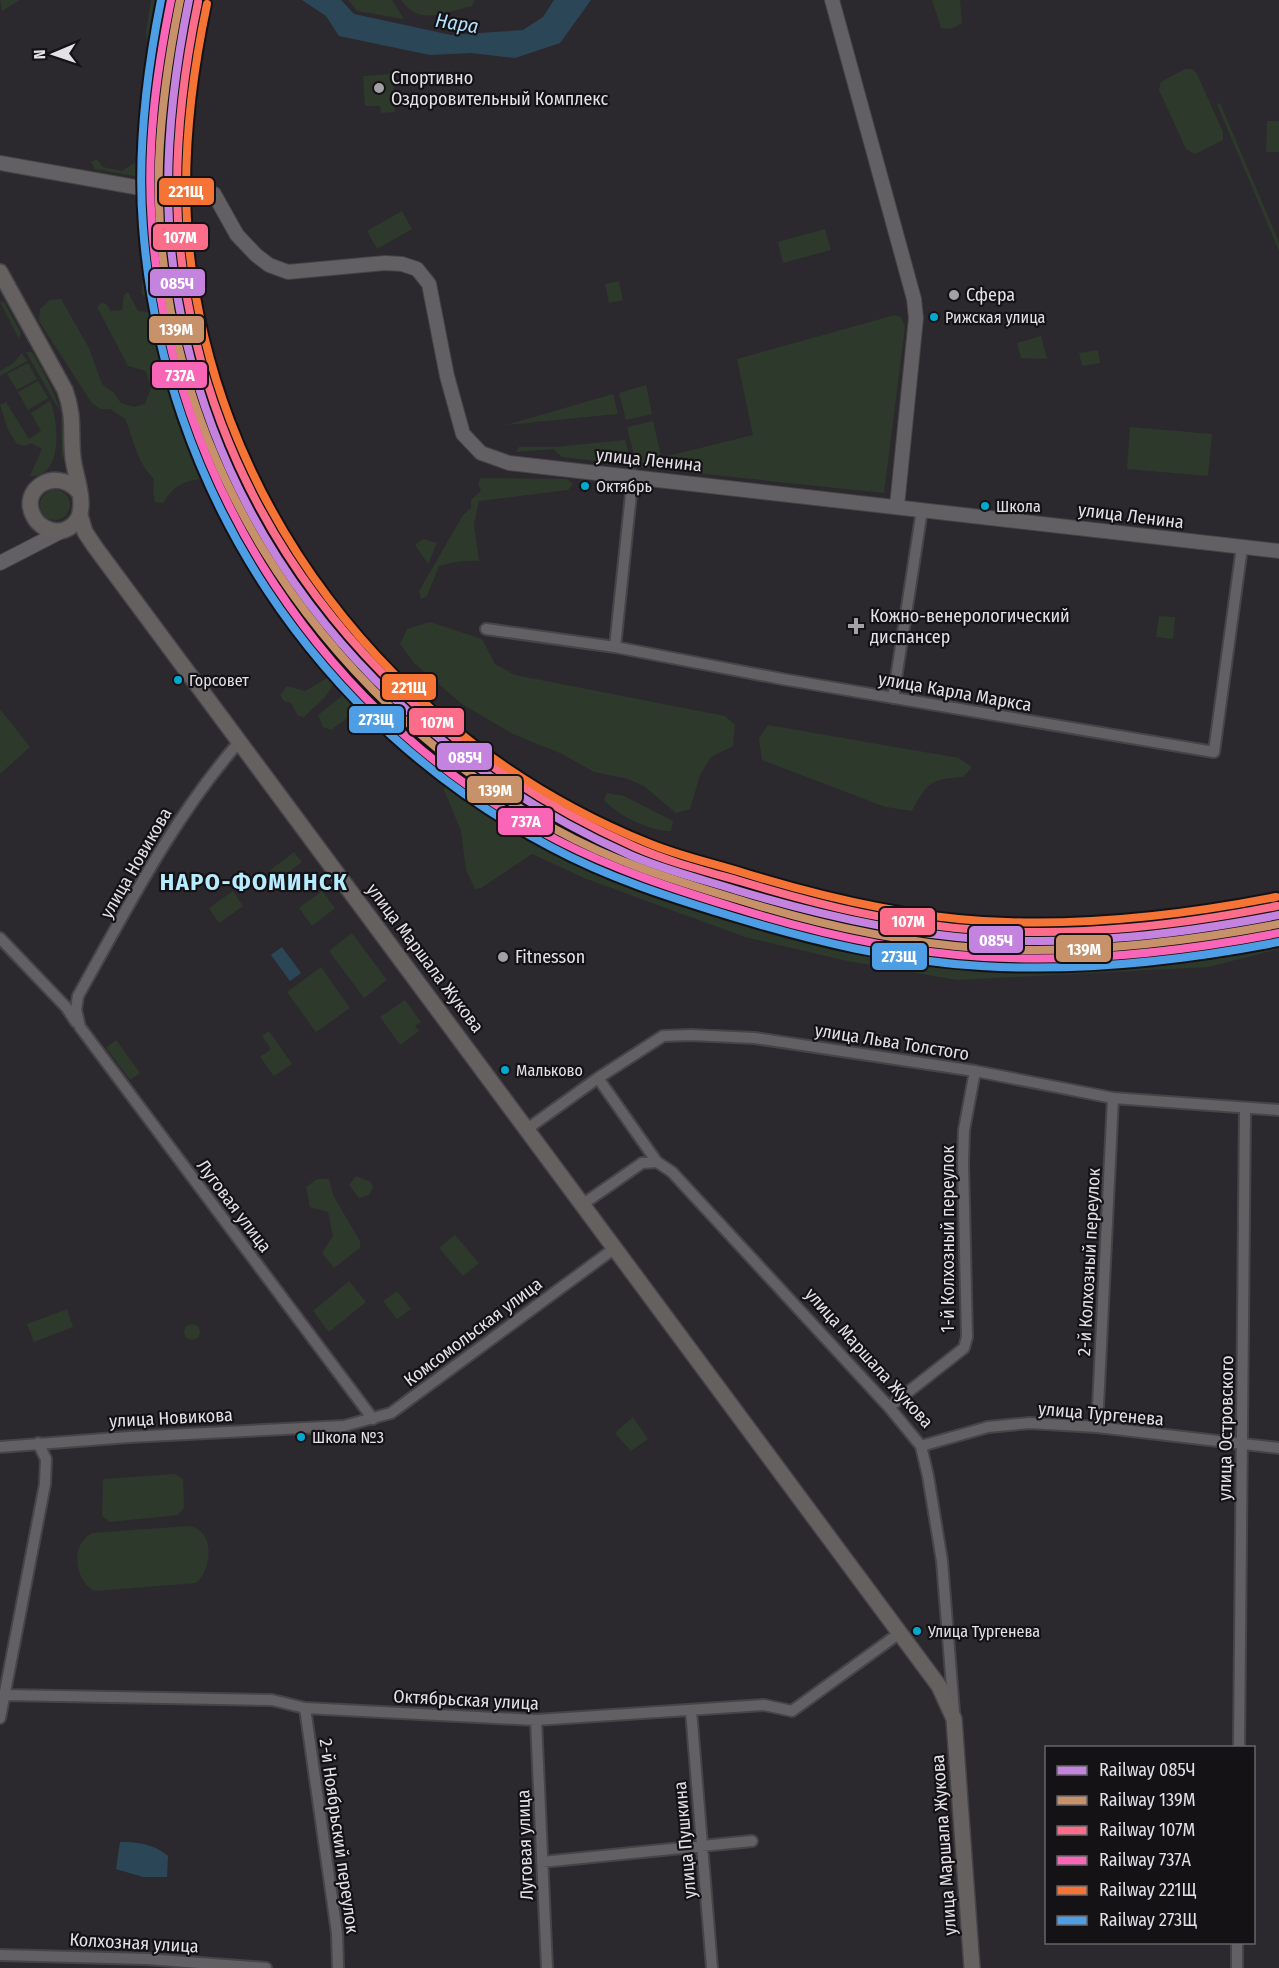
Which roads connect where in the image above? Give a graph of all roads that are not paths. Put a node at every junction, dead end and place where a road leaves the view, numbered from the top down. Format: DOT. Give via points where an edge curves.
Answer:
graph roads {
  1 [pos="832,0"];
  2 [pos="0,163"];
  3 [pos="163,192"];
  4 [pos="187,192"];
  5 [pos="0,272"];
  6 [pos="72,456"];
  7 [pos="633,475"];
  8 [pos="54,479"];
  9 [pos="78,491"];
  10 [pos="897,506"];
  11 [pos="922,510"];
  12 [pos="80,515"];
  13 [pos="38,522"];
  14 [pos="62,531"];
  15 [pos="85,532"];
  16 [pos="33,544"];
  17 [pos="1242,547"];
  18 [pos="1279,551"];
  19 [pos="0,563"];
  20 [pos="486,628"];
  21 [pos="615,648"];
  22 [pos="893,698"];
  23 [pos="240,741"];
  24 [pos="0,938"];
  25 [pos="76,1010"];
  26 [pos="80,1027"];
  27 [pos="975,1071"];
  28 [pos="598,1078"];
  29 [pos="1113,1098"];
  30 [pos="1245,1108"];
  31 [pos="1279,1110"];
  32 [pos="527,1129"];
  33 [pos="657,1162"];
  34 [pos="583,1204"];
  35 [pos="615,1248"];
  36 [pos="889,1407"];
  37 [pos="373,1419"];
  38 [pos="344,1425"];
  39 [pos="1097,1427"];
  40 [pos="38,1443"];
  41 [pos="921,1446"];
  42 [pos="1242,1446"];
  43 [pos="0,1447"];
  44 [pos="1279,1448"];
  45 [pos="901,1632"];
  46 [pos="6,1695"];
  47 [pos="305,1708"];
  48 [pos="691,1710"];
  49 [pos="0,1718"];
  50 [pos="954,1719"];
  51 [pos="536,1720"];
  52 [pos="1239,1746"];
  53 [pos="752,1842"];
  54 [pos="702,1846"];
  55 [pos="542,1862"];
  56 [pos="1237,1944"];
  57 [pos="0,1955"];
  58 [pos="147,1963"];
  59 [pos="266,1968"];
  60 [pos="338,1968"];
  61 [pos="547,1968"];
  62 [pos="712,1968"];
  63 [pos="972,1968"];
  64 [pos="1237,1968"];
  1 -- 10 [label="street" via="914,299 916,318"];
  2 -- 3 [label="street"];
  4 -- 7 [label="street, улица Ленина" via="214,194 249,248 269,265 288,273 385,263 417,269 429,284 447,376 464,434 481,453 509,463"];
  5 -- 6 [label="main road" via="65,390 72,410"];
  6 -- 8 [label="main road"];
  6 -- 9 [label="main road"];
  7 -- 10 [label="street, улица Ленина"];
  7 -- 21 [label="street"];
  8 -- 9 [label="main road" via="65,481"];
  8 -- 13 [label="main road" via="35,491 31,507"];
  9 -- 12 [label="main road"];
  10 -- 11 [label="street, улица Ленина"];
  11 -- 17 [label="street, улица Ленина"];
  11 -- 22 [label="street"];
  12 -- 14 [label="main road" via="74,525"];
  12 -- 15 [label="main road, улица Маршала Жукова"];
  13 -- 14 [label="main road" via="47,529"];
  13 -- 16 [label="street"];
  14 -- 15 [label="main road"];
  14 -- 16 [label="street"];
  15 -- 23 [label="main road, улица Маршала Жукова"];
  16 -- 19 [label="street"];
  17 -- 18 [label="street, улица Ленина"];
  17 -- 22 [label="street, улица Карла Маркса" via="1214,752"];
  20 -- 21 [label="street, улица Карла Маркса"];
  21 -- 22 [label="street, улица Карла Маркса"];
  23 -- 25 [label="street, улица Новикова" via="184,813 78,996"];
  23 -- 32 [label="main road, улица Маршала Жукова"];
  24 -- 26 [label="street"];
  25 -- 26 [label="street, Луговая улица"];
  26 -- 37 [label="street, Луговая улица"];
  27 -- 28 [label="street, улица Льва Толстого" via="755,1038 691,1035 663,1036"];
  27 -- 29 [label="street, улица Льва Толстого"];
  27 -- 36 [label="street, 1-й Колхозный переулок" via="964,1130 964,1348"];
  28 -- 32 [label="street, улица Льва Толстого"];
  28 -- 33 [label="street, улица Маршала Жукова"];
  29 -- 30 [label="street, улица Льва Толстого"];
  29 -- 39 [label="street, 2-й Колхозный переулок"];
  30 -- 31 [label="street, улица Льва Толстого"];
  30 -- 42 [label="street, улица Островского"];
  32 -- 34 [label="main road, улица Маршала Жукова"];
  33 -- 34 [label="street" via="642,1163"];
  33 -- 36 [label="street, улица Маршала Жукова" via="672,1172"];
  34 -- 35 [label="main road, улица Маршала Жукова"];
  35 -- 37 [label="street, Комсомольская улица" via="391,1413"];
  35 -- 45 [label="main road, улица Маршала Жукова"];
  36 -- 41 [label="street, улица Маршала Жукова"];
  37 -- 38 [label="street, Комсомольская улица"];
  38 -- 40 [label="street, улица Новикова"];
  39 -- 41 [label="street, улица Тургенева" via="1030,1423 988,1427"];
  39 -- 42 [label="street, улица Тургенева"];
  40 -- 43 [label="street, улица Новикова"];
  40 -- 46 [label="street" via="46,1459 45,1484"];
  41 -- 50 [label="street, улица Маршала Жукова" via="942,1561"];
  42 -- 44 [label="street, улица Тургенева"];
  42 -- 52 [label="street, улица Островского"];
  45 -- 48 [label="street, Октябрьская улица" via="792,1711 764,1706"];
  45 -- 50 [label="main road, улица Маршала Жукова" via="939,1686"];
  46 -- 47 [label="street, Октябрьская улица" via="272,1700"];
  46 -- 49 [label="street"];
  47 -- 51 [label="street, Октябрьская улица"];
  47 -- 60 [label="street, 2-й Ноябрьский переулок" via="337,1933"];
  48 -- 51 [label="street, Октябрьская улица"];
  48 -- 54 [label="street, улица Пушкина"];
  50 -- 63 [label="main road, улица Маршала Жукова"];
  51 -- 55 [label="street, Луговая улица"];
  53 -- 54 [label="street"];
  54 -- 55 [label="street"];
  54 -- 62 [label="street, улица Пушкина"];
  55 -- 61 [label="street, Луговая улица"];
  56 -- 64 [label="street"];
  57 -- 58 [label="street, Колхозная улица"];
  58 -- 59 [label="street, Колхозная улица"];
}
